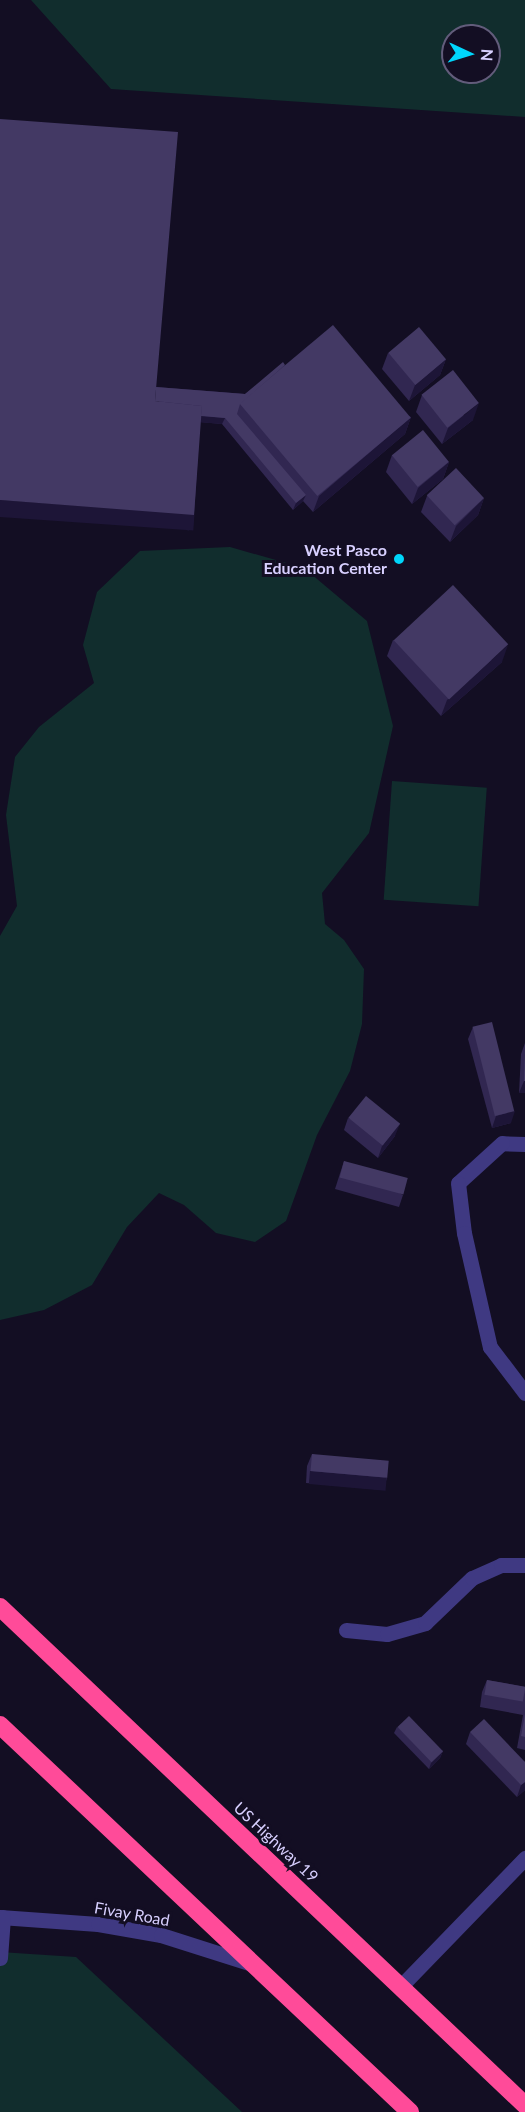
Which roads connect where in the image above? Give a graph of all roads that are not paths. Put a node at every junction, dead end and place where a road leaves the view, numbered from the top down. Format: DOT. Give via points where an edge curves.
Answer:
graph roads {
  1 [pos="525,1144"];
  2 [pos="525,1393"];
  3 [pos="525,1566"];
  4 [pos="0,1607"];
  5 [pos="346,1630"];
  6 [pos="2,1730"];
  7 [pos="525,1858"];
  8 [pos="509,1879"];
  9 [pos="525,1884"];
  10 [pos="1,1917"];
  11 [pos="0,1958"];
  12 [pos="253,1964"];
  13 [pos="400,1987"];
  14 [pos="525,2105"];
  15 [pos="410,2112"];
  1 -- 2 [label="street" via="502,1143 458,1183 464,1233 490,1347"];
  3 -- 5 [label="street" via="501,1565 472,1578 424,1623 387,1634"];
  4 -- 13 [label="highway, US Highway 19"];
  6 -- 12 [label="highway"];
  7 -- 8 [label="street"];
  8 -- 9 [label="street"];
  8 -- 13 [label="street"];
  10 -- 11 [label="street"];
  10 -- 12 [label="street, Fivay Road" via="98,1924 161,1935"];
  12 -- 15 [label="highway"];
  13 -- 14 [label="highway, US Highway 19"];
}
